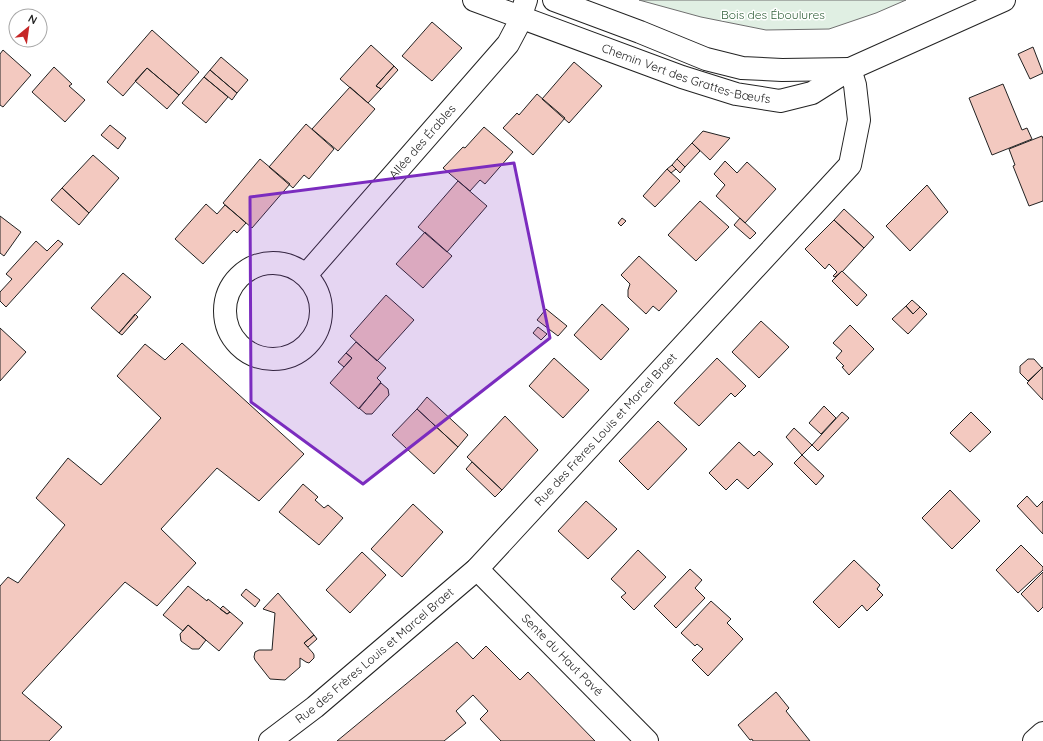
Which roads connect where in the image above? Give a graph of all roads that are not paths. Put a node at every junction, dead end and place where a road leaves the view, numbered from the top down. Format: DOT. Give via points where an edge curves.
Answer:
graph roads {
  1 [pos="474,0"];
  2 [pos="554,0"];
  3 [pos="1004,0"];
  4 [pos="523,8"];
  5 [pos="850,69"];
  6 [pos="306,275"];
  7 [pos="477,569"];
  8 [pos="1043,733"];
  9 [pos="270,741"];
  10 [pos="647,741"];
  11 [pos="1034,741"];
  1 -- 4 [label="street, Chemin Vert des Grattes-Bœufs"];
  2 -- 5 [label="street" via="706,59 742,68"];
  3 -- 5 [label="street, Chemin Vert des Grattes-Bœufs"];
  4 -- 5 [label="street, Chemin Vert des Grattes-Bœufs" via="682,77 736,94 780,101 812,93"];
  4 -- 6 [label="street, Allée des Érables" via="508,44"];
  5 -- 7 [label="street, Rue des Frères Louis et Marcel Braet" via="855,85 859,120 850,165"];
  6 -- 6 [label="street" via="293,267 278,263 262,264 248,270 236,280 228,293 224,309 226,324 233,339 244,350 257,358 272,360 300,352 311,342 319,330 321,301"];
  7 -- 9 [label="street, Rue des Frères Louis et Marcel Braet" via="315,707"];
  7 -- 10 [label="street, Sente du Haut Pavé"];
  8 -- 11 [label="street"];
}
